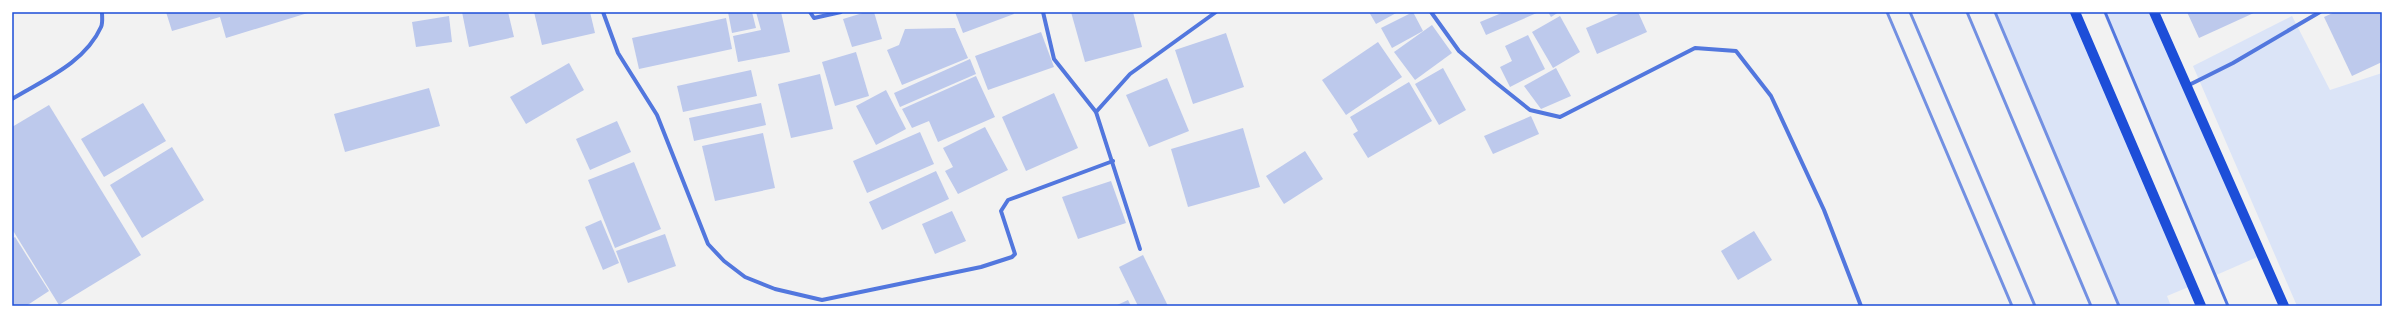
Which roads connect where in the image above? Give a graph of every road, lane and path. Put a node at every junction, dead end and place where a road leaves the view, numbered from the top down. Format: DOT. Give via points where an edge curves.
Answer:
graph roads {
  1 [pos="102,12"];
  2 [pos="602,12"];
  3 [pos="810,12"];
  4 [pos="841,12"];
  5 [pos="1043,12"];
  6 [pos="1216,12"];
  7 [pos="1432,12"];
  8 [pos="2075,12"];
  9 [pos="2105,12"];
  10 [pos="2154,12"];
  11 [pos="2320,12"];
  12 [pos="2187,86"];
  13 [pos="12,98"];
  14 [pos="1096,112"];
  15 [pos="1113,161"];
  16 [pos="1140,249"];
  17 [pos="1861,306"];
  18 [pos="2201,306"];
  19 [pos="2228,306"];
  20 [pos="2284,306"];
  1 -- 13 [label="street" via="102,27 81,55 49,78"];
  2 -- 15 [label="street" via="618,53 657,115 708,244 724,261 745,277 776,289 822,300 981,267 1012,258 1015,254 1001,211 1008,200"];
  3 -- 4 [label="street" via="814,18"];
  5 -- 14 [label="street" via="1054,59"];
  6 -- 14 [label="street" via="1130,74"];
  7 -- 17 [label="street" via="1459,51 1495,82 1530,110 1560,117 1695,48 1736,51 1771,96 1824,210"];
  8 -- 18 [label="main road"];
  9 -- 19 [label="lane"];
  10 -- 12 [label="main road"];
  11 -- 12 [label="street"];
  12 -- 20 [label="main road"];
  14 -- 15 [label="street"];
  15 -- 16 [label="street"];
}
